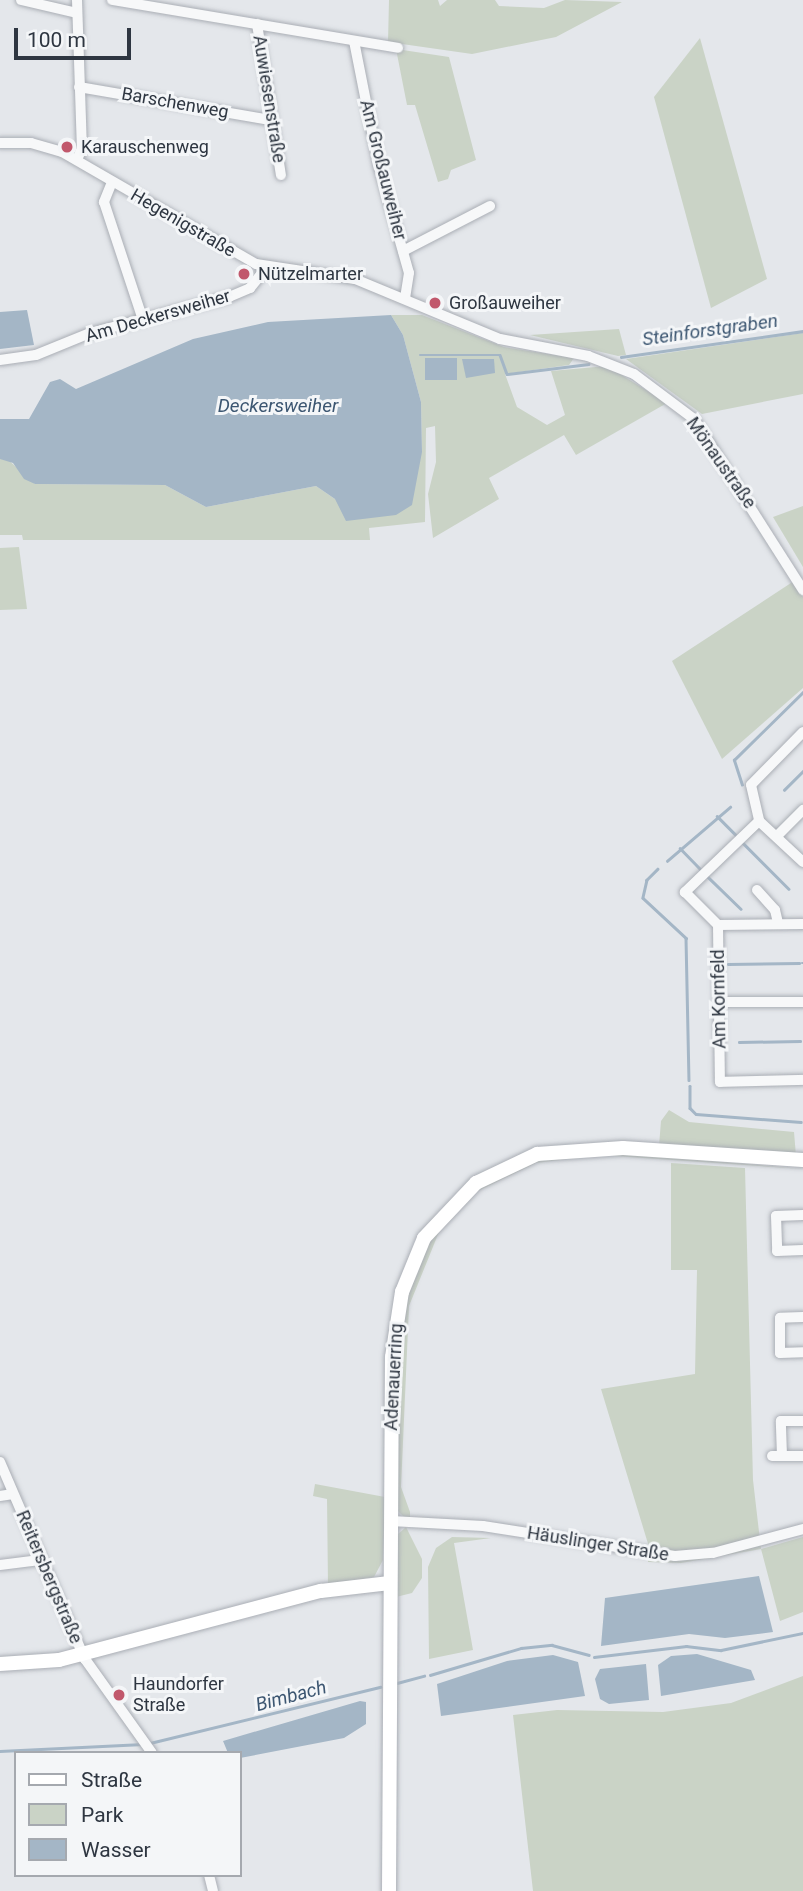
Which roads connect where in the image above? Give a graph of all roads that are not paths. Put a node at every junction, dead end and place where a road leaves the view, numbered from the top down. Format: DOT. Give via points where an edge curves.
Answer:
graph roads {
  1 [pos="21,0"];
  2 [pos="77,0"];
  3 [pos="112,0"];
  4 [pos="77,13"];
  5 [pos="257,23"];
  6 [pos="354,41"];
  7 [pos="398,48"];
  8 [pos="79,87"];
  9 [pos="270,120"];
  10 [pos="0,144"];
  11 [pos="77,159"];
  12 [pos="281,175"];
  13 [pos="111,182"];
  14 [pos="490,206"];
  15 [pos="403,251"];
  16 [pos="267,267"];
  17 [pos="405,298"];
  18 [pos="143,320"];
  19 [pos="0,360"];
  20 [pos="611,363"];
  21 [pos="803,590"];
  22 [pos="803,732"];
  23 [pos="803,810"];
  24 [pos="759,821"];
  25 [pos="777,836"];
  26 [pos="803,862"];
  27 [pos="757,890"];
  28 [pos="778,923"];
  29 [pos="803,924"];
  30 [pos="718,925"];
  31 [pos="721,1002"];
  32 [pos="803,1002"];
  33 [pos="803,1080"];
  34 [pos="803,1160"];
  35 [pos="803,1215"];
  36 [pos="803,1250"];
  37 [pos="803,1317"];
  38 [pos="803,1352"];
  39 [pos="803,1420"];
  40 [pos="803,1455"];
  41 [pos="0,1462"];
  42 [pos="13,1494"];
  43 [pos="0,1496"];
  44 [pos="391,1521"];
  45 [pos="803,1529"];
  46 [pos="40,1560"];
  47 [pos="0,1565"];
  48 [pos="390,1583"];
  49 [pos="83,1654"];
  50 [pos="0,1664"];
  51 [pos="147,1747"];
  52 [pos="389,1891"];
  1 -- 4 [label="street"];
  2 -- 4 [label="street"];
  3 -- 5 [label="street"];
  4 -- 8 [label="street"];
  5 -- 6 [label="street"];
  5 -- 9 [label="street, Auwiesenstraße"];
  6 -- 7 [label="street"];
  6 -- 15 [label="street, Am Großauweiher" via="379,167"];
  8 -- 9 [label="street, Barschenweg"];
  8 -- 11 [label="street" via="82,148"];
  9 -- 12 [label="street, Auwiesenstraße"];
  10 -- 11 [label="street, Hegenigstraße" via="31,143"];
  11 -- 13 [label="street, Hegenigstraße"];
  13 -- 16 [label="street, Hegenigstraße"];
  13 -- 18 [label="street" via="104,202"];
  14 -- 15 [label="street"];
  15 -- 17 [label="street, Am Großauweiher" via="410,278"];
  16 -- 17 [label="street, Hegenigstraße" via="341,276"];
  16 -- 18 [label="street, Am Deckersweiher" via="250,288 229,298"];
  17 -- 20 [label="street, Hegenigstraße" via="500,339"];
  18 -- 19 [label="street, Am Deckersweiher" via="90,332 36,355"];
  20 -- 21 [label="street, Mönaustraße" via="652,386 694,419"];
  22 -- 24 [label="street" via="751,785"];
  23 -- 25 [label="street"];
  24 -- 25 [label="street"];
  24 -- 30 [label="street, Am Kornfeld" via="685,892"];
  25 -- 26 [label="street"];
  27 -- 28 [label="street" via="775,910"];
  28 -- 29 [label="street"];
  28 -- 30 [label="street"];
  30 -- 31 [label="street, Am Kornfeld"];
  31 -- 32 [label="street"];
  31 -- 33 [label="street, Am Kornfeld" via="720,1082"];
  34 -- 44 [label="main road, Adenauerring" via="568,1149 512,1162 454,1201 417,1252 399,1306 392,1357"];
  35 -- 36 [label="street" via="776,1216 777,1251"];
  37 -- 38 [label="street" via="780,1318 780,1353"];
  39 -- 40 [label="street" via="781,1421 777,1456"];
  41 -- 42 [label="street, Reitersbergstraße"];
  42 -- 43 [label="street"];
  42 -- 46 [label="street, Reitersbergstraße"];
  44 -- 45 [label="street, Häuslinger Straße" via="483,1526 675,1556 713,1553"];
  44 -- 48 [label="main road, Adenauerring"];
  46 -- 47 [label="street"];
  46 -- 49 [label="street, Reitersbergstraße"];
  48 -- 49 [label="main road" via="321,1591"];
  48 -- 52 [label="main road, Adenauerring"];
  49 -- 50 [label="main road"];
  49 -- 51 [label="street, Reitersbergstraße"];
}
